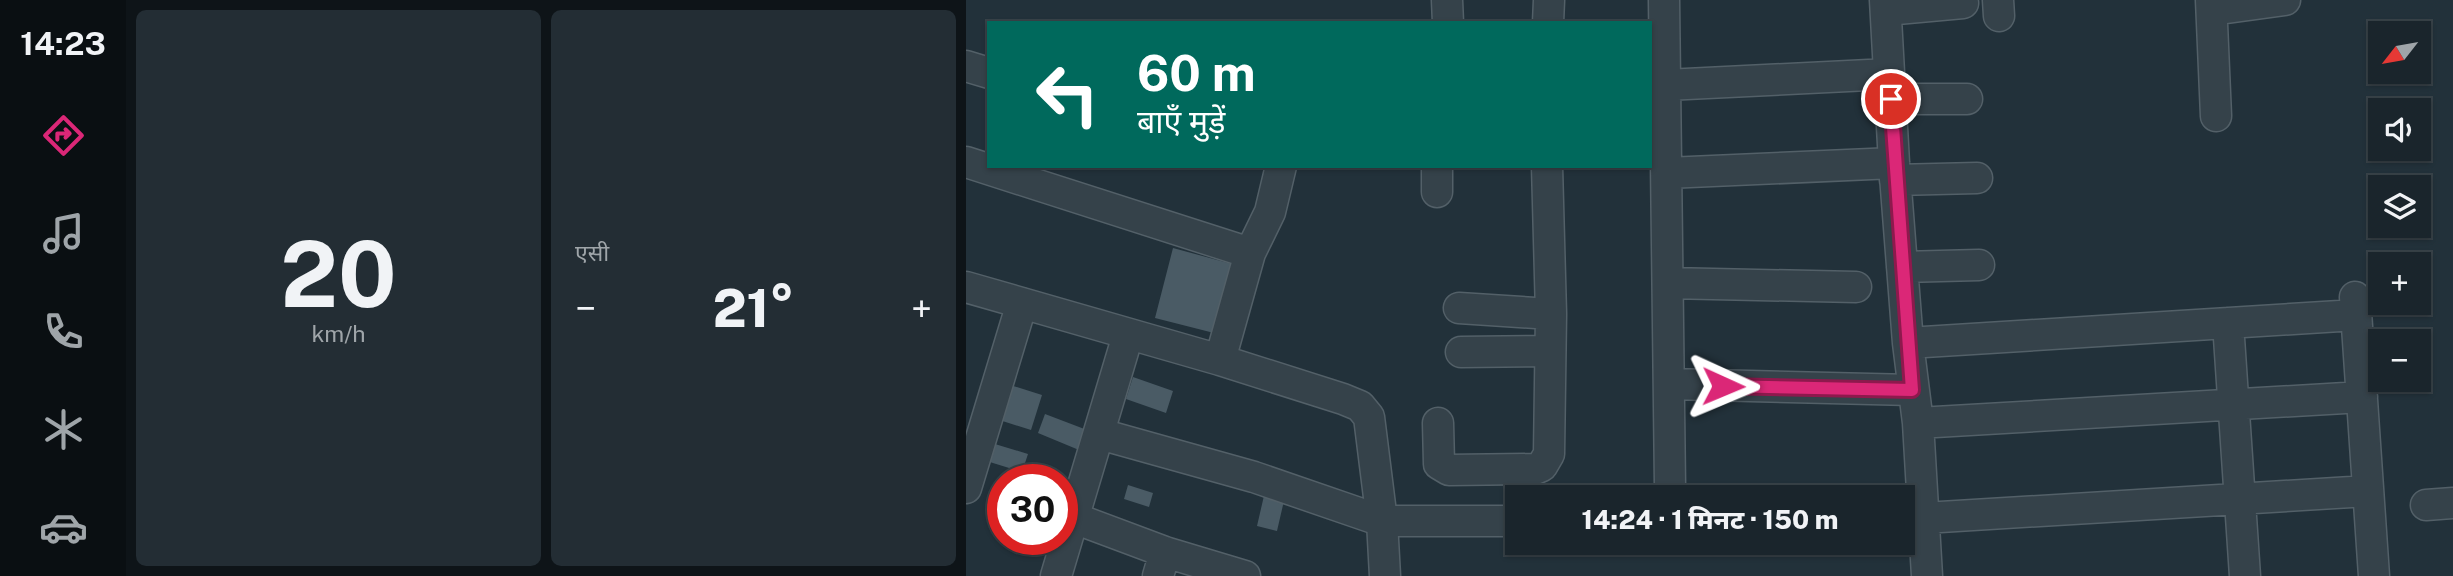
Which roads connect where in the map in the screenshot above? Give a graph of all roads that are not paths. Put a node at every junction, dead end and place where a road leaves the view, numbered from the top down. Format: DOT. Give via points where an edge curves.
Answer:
graph roads {
  1 [pos="1447,0"];
  2 [pos="1549,0"];
  3 [pos="1664,0"];
  4 [pos="2285,0"];
  5 [pos="1963,3"];
  6 [pos="1886,5"];
  7 [pos="2211,5"];
  8 [pos="1448,21"];
  9 [pos="1548,21"];
  10 [pos="966,66"];
  11 [pos="987,72"];
  12 [pos="1666,85"];
  13 [pos="1890,87"];
  14 [pos="1966,99"];
  15 [pos="2216,116"];
  16 [pos="966,162"];
  17 [pos="1281,168"];
  18 [pos="1547,168"];
  19 [pos="1895,172"];
  20 [pos="1667,173"];
  21 [pos="1977,178"];
  22 [pos="1250,253"];
  23 [pos="1979,265"];
  24 [pos="1902,267"];
  25 [pos="1668,283"];
  26 [pos="1856,287"];
  27 [pos="966,288"];
  28 [pos="1021,303"];
  29 [pos="1459,308"];
  30 [pos="1551,314"];
  31 [pos="2228,323"];
  32 [pos="1128,335"];
  33 [pos="1908,343"];
  34 [pos="1549,351"];
  35 [pos="1461,352"];
  36 [pos="1220,360"];
  37 [pos="1669,384"];
  38 [pos="1912,390"];
  39 [pos="2362,397"];
  40 [pos="2234,405"];
  41 [pos="1438,423"];
  42 [pos="1918,423"];
  43 [pos="1100,435"];
  44 [pos="1670,485"];
  45 [pos="966,488"];
  46 [pos="2368,491"];
  47 [pos="2240,499"];
  48 [pos="1078,505"];
  49 [pos="1924,518"];
  50 [pos="1078,520"];
  51 [pos="1382,521"];
  52 [pos="1505,521"];
  53 [pos="1063,555"];
  54 [pos="1161,564"];
  55 [pos="1056,576"];
  56 [pos="1245,576"];
  57 [pos="1385,576"];
  58 [pos="1927,576"];
  59 [pos="2245,576"];
  60 [pos="2374,576"];
  1 -- 8 [label="street"];
  2 -- 9 [label="street"];
  3 -- 12 [label="street"];
  4 -- 7 [label="street"];
  5 -- 6 [label="street"];
  6 -- 13 [label="street"];
  7 -- 15 [label="street"];
  10 -- 11 [label="street"];
  12 -- 13 [label="street"];
  12 -- 20 [label="street"];
  13 -- 14 [label="street"];
  13 -- 19 [label="street"];
  16 -- 22 [label="street"];
  17 -- 22 [label="street" via="1270,212"];
  18 -- 30 [label="street"];
  19 -- 20 [label="street"];
  19 -- 21 [label="street"];
  19 -- 24 [label="street"];
  20 -- 25 [label="street"];
  22 -- 36 [label="street"];
  23 -- 24 [label="street"];
  24 -- 33 [label="street"];
  25 -- 26 [label="street"];
  25 -- 37 [label="street"];
  27 -- 28 [label="street"];
  28 -- 32 [label="street"];
  28 -- 45 [label="street"];
  29 -- 30 [label="street"];
  30 -- 34 [label="street"];
  31 -- 33 [label="street"];
  31 -- 39 [label="street" via="2356,305"];
  31 -- 40 [label="street"];
  32 -- 36 [label="street"];
  32 -- 43 [label="street"];
  33 -- 38 [label="street"];
  34 -- 35 [label="street"];
  34 -- 41 [label="street" via="1549,454 1542,466 1443,468 1438,458"];
  36 -- 51 [label="street" via="1360,406 1369,417"];
  37 -- 38 [label="street"];
  37 -- 44 [label="street"];
  38 -- 42 [label="street"];
  39 -- 40 [label="street"];
  39 -- 46 [label="street"];
  40 -- 42 [label="street"];
  40 -- 47 [label="street"];
  42 -- 49 [label="street"];
  43 -- 48 [label="street"];
  43 -- 51 [label="street" via="1254,477"];
  46 -- 47 [label="street"];
  46 -- 60 [label="street"];
  47 -- 49 [label="street"];
  47 -- 59 [label="street"];
  49 -- 58 [label="street"];
  50 -- 54 [label="street"];
  51 -- 52 [label="street"];
  51 -- 57 [label="street"];
  53 -- 55 [label="street"];
  54 -- 56 [label="street"];
}
